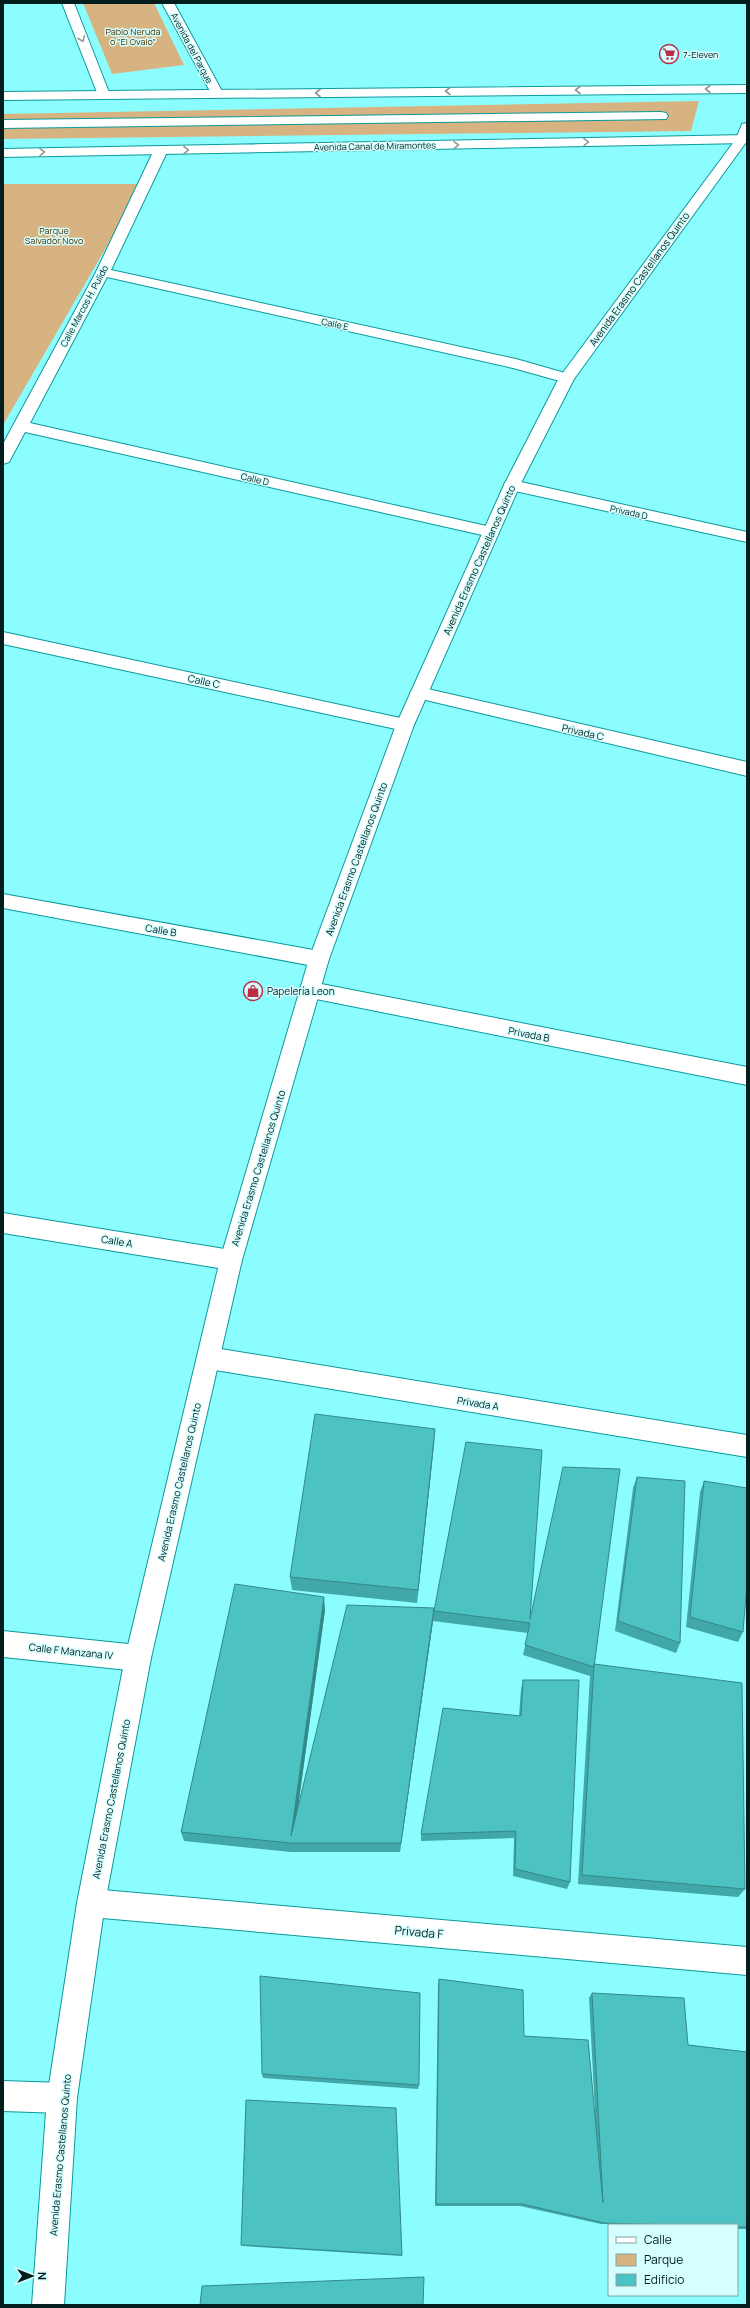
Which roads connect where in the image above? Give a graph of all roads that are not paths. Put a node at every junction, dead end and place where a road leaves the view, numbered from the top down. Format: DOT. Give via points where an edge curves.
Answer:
graph roads {
  1 [pos="68,3"];
  2 [pos="168,3"];
  3 [pos="747,89"];
  4 [pos="216,93"];
  5 [pos="104,95"];
  6 [pos="3,96"];
  7 [pos="661,116"];
  8 [pos="3,124"];
  9 [pos="745,135"];
  10 [pos="161,150"];
  11 [pos="3,153"];
  12 [pos="103,272"];
  13 [pos="566,378"];
  14 [pos="20,426"];
  15 [pos="3,459"];
  16 [pos="512,485"];
  17 [pos="491,532"];
  18 [pos="747,537"];
  19 [pos="3,638"];
  20 [pos="418,693"];
  21 [pos="405,725"];
  22 [pos="747,769"];
  23 [pos="3,901"];
  24 [pos="319,959"];
  25 [pos="311,990"];
  26 [pos="747,1076"];
  27 [pos="3,1223"];
  28 [pos="231,1260"];
  29 [pos="209,1358"];
  30 [pos="747,1446"];
  31 [pos="3,1644"];
  32 [pos="138,1658"];
  33 [pos="91,1903"];
  34 [pos="747,1961"];
  35 [pos="3,2096"];
  36 [pos="62,2098"];
  37 [pos="48,2305"];
  1 -- 5 [label="street, one-way"];
  2 -- 4 [label="street, Avenida del Parque"];
  3 -- 4 [label="street, one-way"];
  4 -- 5 [label="street"];
  5 -- 6 [label="street"];
  7 -- 8 [label="street"];
  10 -- 9 [label="street, Avenida Canal de Miramontes, one-way"];
  9 -- 13 [label="street, Avenida Erasmo Castellanos Quinto"];
  11 -- 10 [label="street, Avenida Canal de Miramontes, one-way"];
  10 -- 12 [label="street, Calle Marcos H. Pulido"];
  12 -- 13 [label="street, Calle E" via="516,364"];
  12 -- 14 [label="street, Calle Marcos H. Pulido"];
  13 -- 16 [label="street, Avenida Erasmo Castellanos Quinto"];
  14 -- 15 [label="street, Calle Marcos H. Pulido"];
  14 -- 17 [label="street, Calle D"];
  16 -- 17 [label="street, Avenida Erasmo Castellanos Quinto"];
  16 -- 18 [label="street, Privada D"];
  17 -- 20 [label="street, Avenida Erasmo Castellanos Quinto"];
  19 -- 21 [label="street, Calle C"];
  20 -- 21 [label="street, Avenida Erasmo Castellanos Quinto"];
  20 -- 22 [label="street, Privada C"];
  21 -- 24 [label="street, Avenida Erasmo Castellanos Quinto"];
  23 -- 24 [label="street, Calle B"];
  24 -- 25 [label="street, Avenida Erasmo Castellanos Quinto"];
  25 -- 26 [label="street, Privada B"];
  25 -- 28 [label="street, Avenida Erasmo Castellanos Quinto"];
  27 -- 28 [label="street, Calle A"];
  28 -- 29 [label="street, Avenida Erasmo Castellanos Quinto"];
  29 -- 30 [label="street, Privada A"];
  29 -- 32 [label="street, Avenida Erasmo Castellanos Quinto"];
  31 -- 32 [label="street, Calle F Manzana IV"];
  32 -- 33 [label="street, Avenida Erasmo Castellanos Quinto"];
  33 -- 34 [label="street, Privada F"];
  33 -- 36 [label="street, Avenida Erasmo Castellanos Quinto"];
  35 -- 36 [label="street"];
  36 -- 37 [label="street, Avenida Erasmo Castellanos Quinto"];
}
